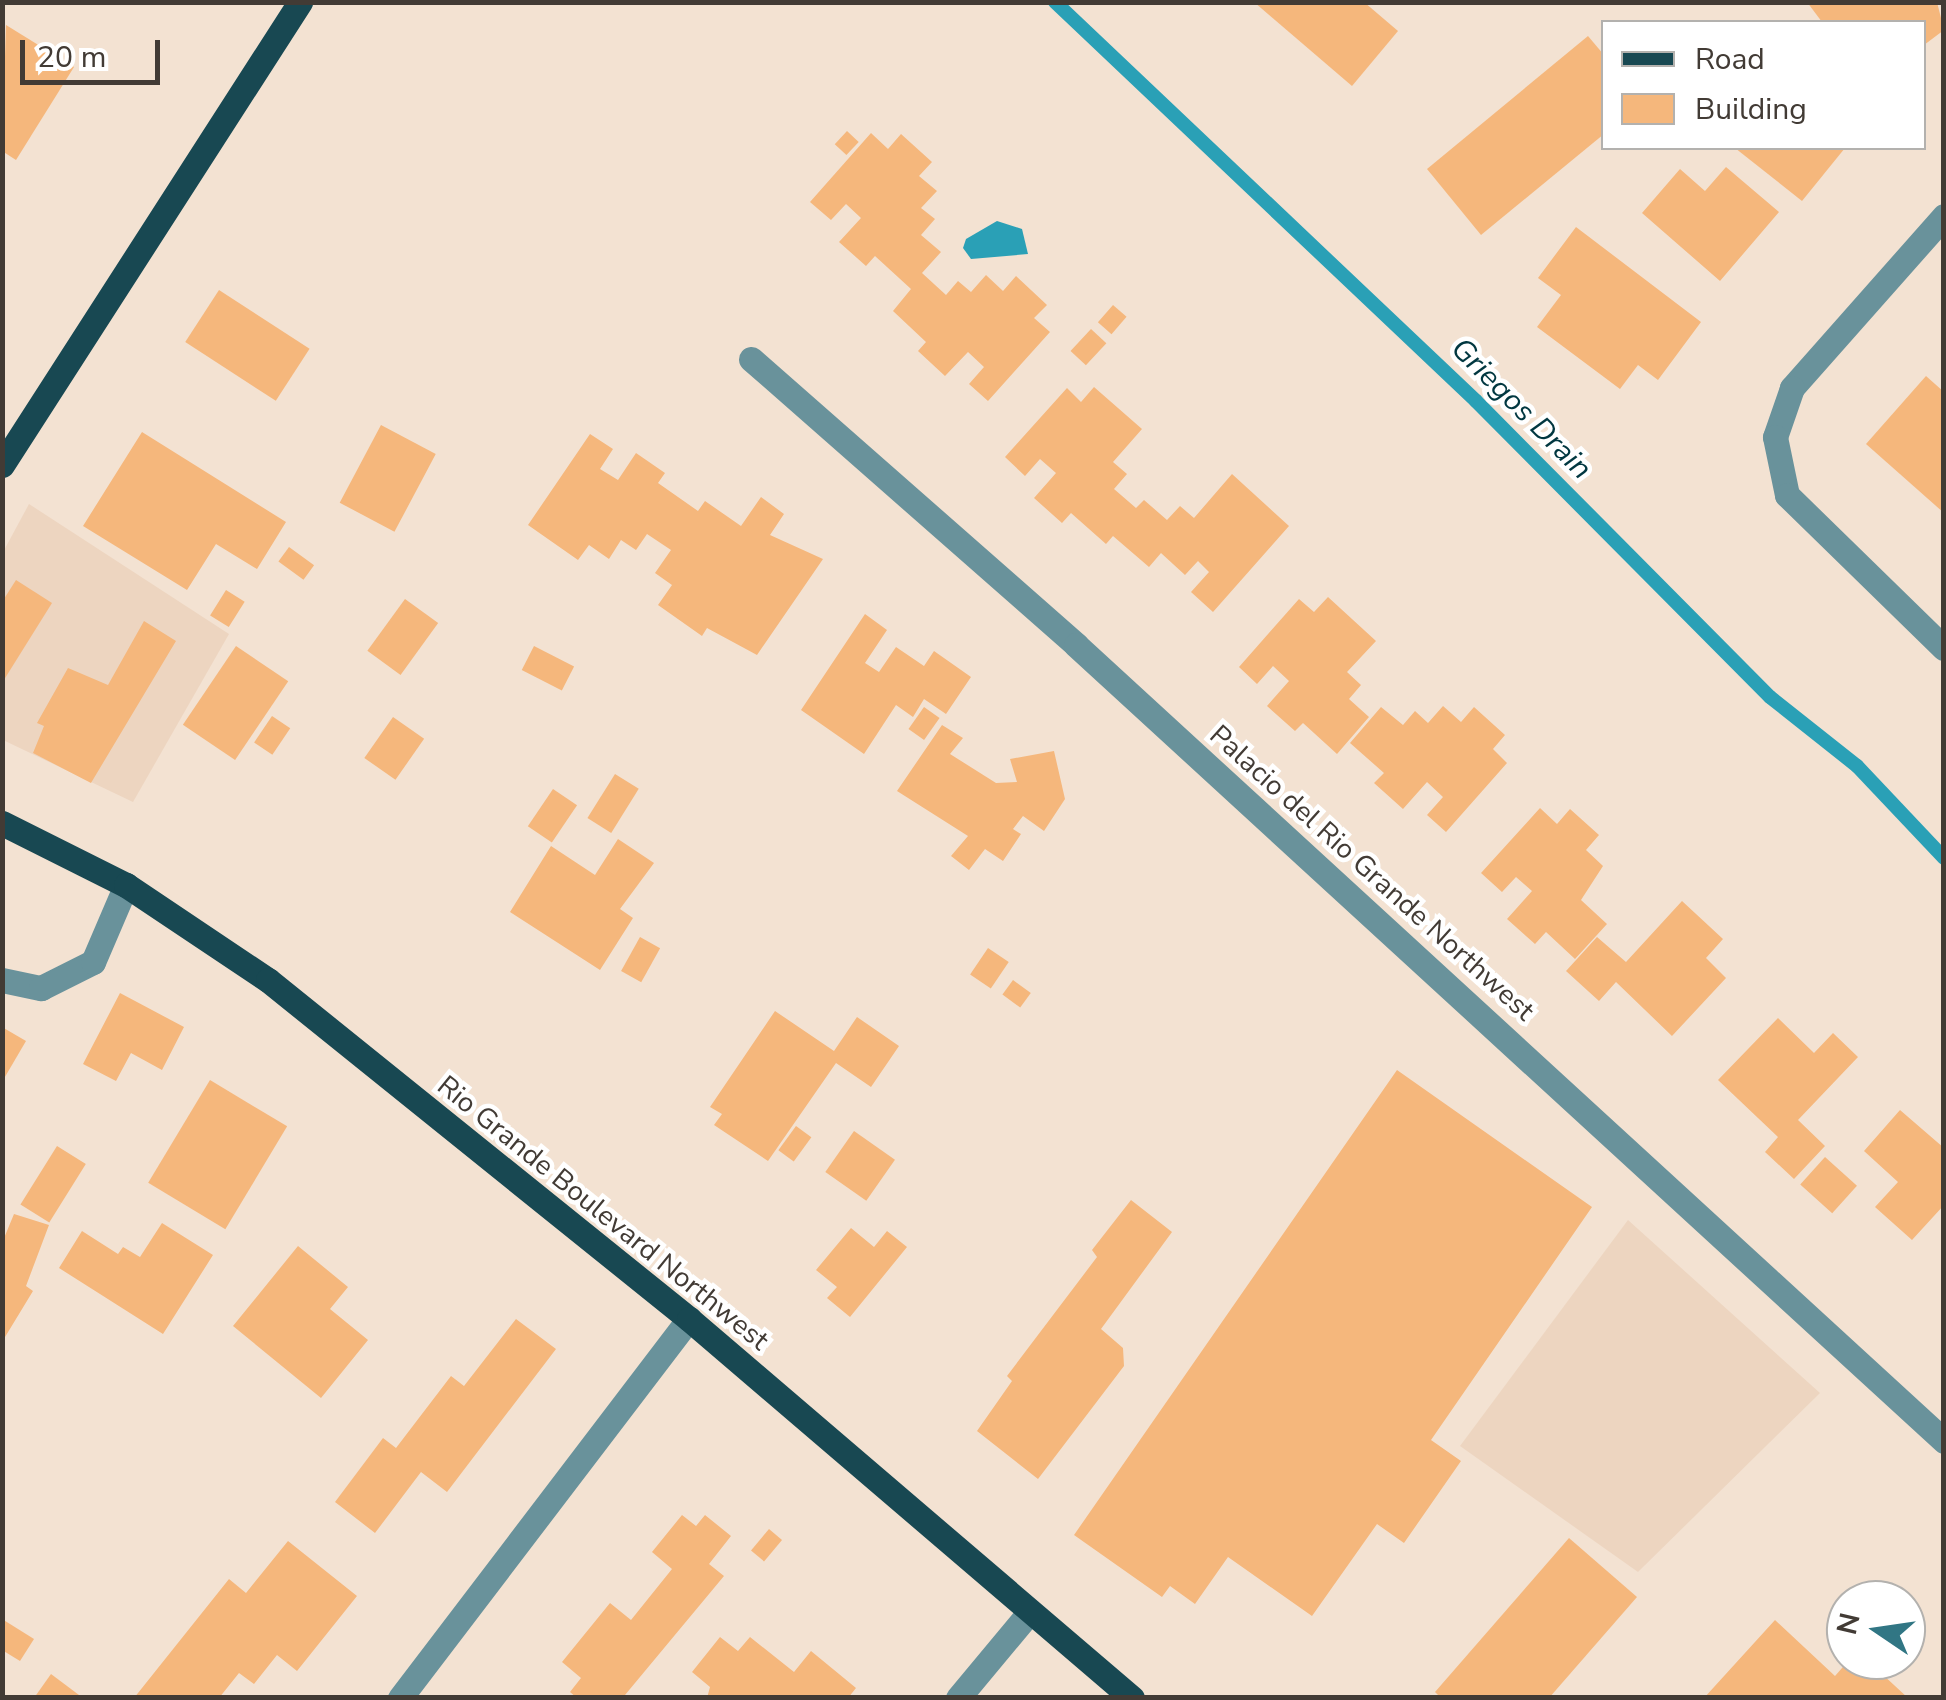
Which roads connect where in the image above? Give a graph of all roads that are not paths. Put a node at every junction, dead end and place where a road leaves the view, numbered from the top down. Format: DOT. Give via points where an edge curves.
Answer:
graph roads {
  1 [pos="300,2"];
  2 [pos="1944,216"];
  3 [pos="752,359"];
  4 [pos="2,465"];
  5 [pos="1944,648"];
  6 [pos="2,824"];
  7 [pos="126,885"];
  8 [pos="2,980"];
  9 [pos="689,1319"];
  10 [pos="1944,1441"];
  11 [pos="1028,1614"];
  12 [pos="400,1698"];
  13 [pos="958,1698"];
  14 [pos="1132,1698"];
  1 -- 4 [label="main road"];
  2 -- 5 [label="street" via="1792,388 1774,437 1787,495"];
  3 -- 10 [label="street, Palacio del Rio Grande Northwest" via="1076,644"];
  6 -- 7 [label="main road, Rio Grande Boulevard Northwest"];
  7 -- 8 [label="street" via="92,962 69,980 42,988"];
  7 -- 9 [label="main road, Rio Grande Boulevard Northwest" via="268,980"];
  9 -- 11 [label="main road, Rio Grande Boulevard Northwest"];
  9 -- 12 [label="street"];
  11 -- 13 [label="street"];
  11 -- 14 [label="main road, Rio Grande Boulevard Northwest"];
}
